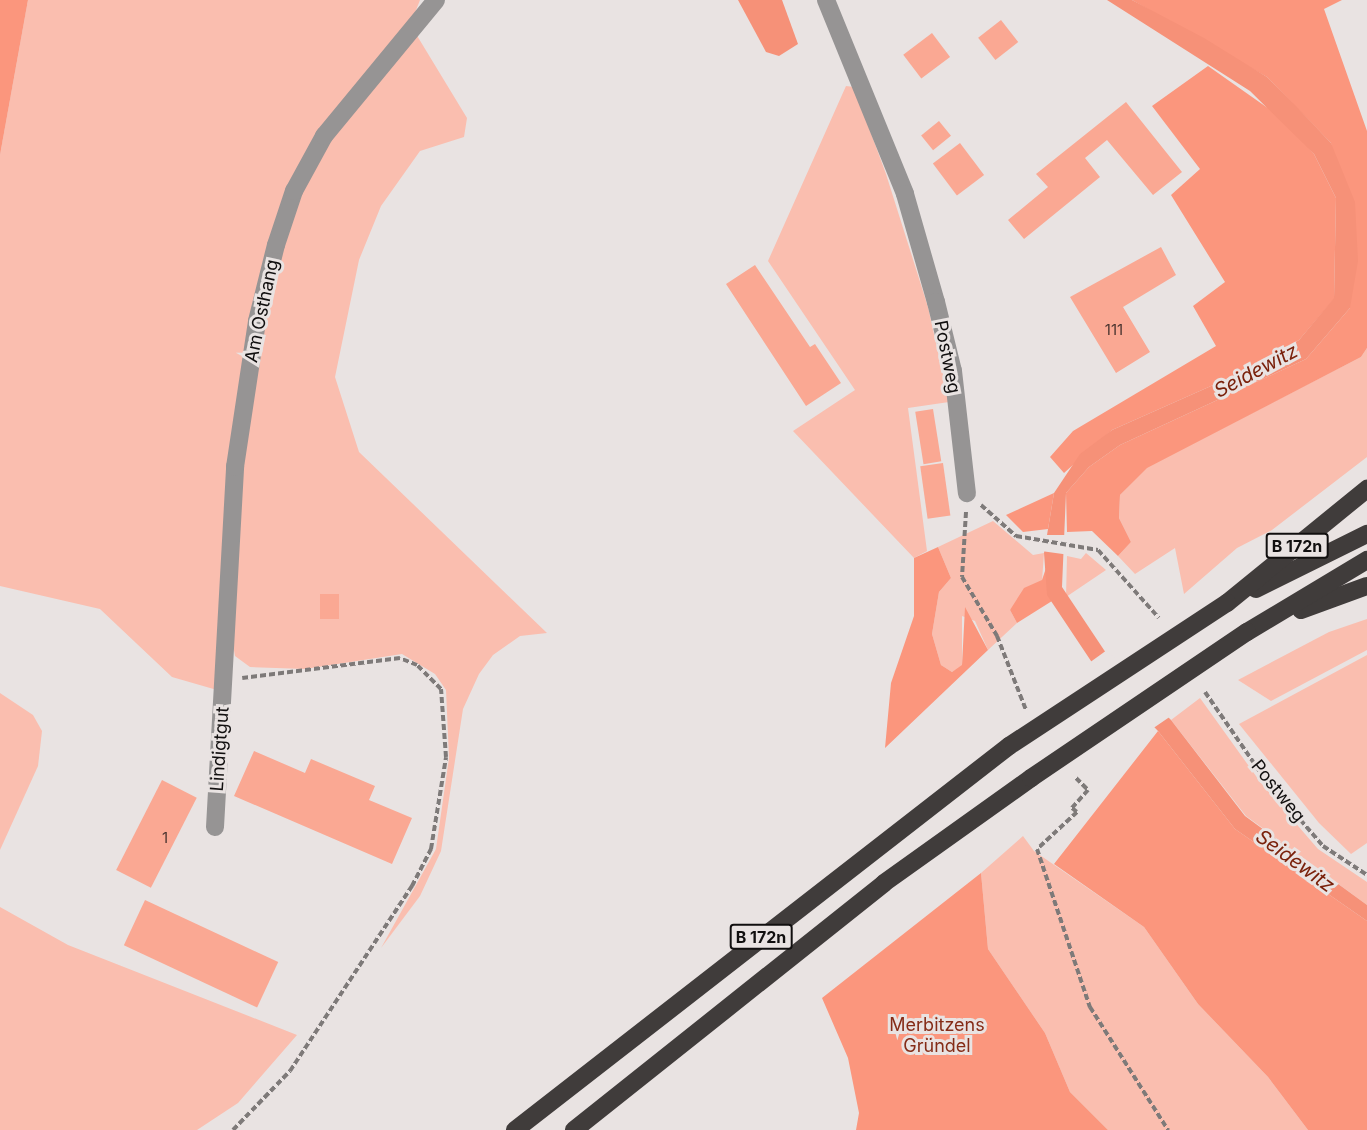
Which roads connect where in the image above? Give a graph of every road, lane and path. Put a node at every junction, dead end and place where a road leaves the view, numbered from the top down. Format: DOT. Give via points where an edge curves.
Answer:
graph roads {
  1 [pos="436,0"];
  2 [pos="826,0"];
  3 [pos="1367,489"];
  4 [pos="967,493"];
  5 [pos="1367,534"];
  6 [pos="1367,560"];
  7 [pos="1367,586"];
  8 [pos="1227,603"];
  9 [pos="1159,618"];
  10 [pos="1247,632"];
  11 [pos="225,671"];
  12 [pos="1205,692"];
  13 [pos="1026,710"];
  14 [pos="1076,778"];
  15 [pos="215,827"];
  16 [pos="1367,875"];
  17 [pos="233,1130"];
  18 [pos="515,1130"];
  19 [pos="574,1130"];
  20 [pos="1168,1130"];
  1 -- 11 [label="street, Am Osthang" via="324,136 294,191 276,245 257,321 235,467"];
  2 -- 4 [label="street, Postweg" via="905,194 936,302 953,371"];
  3 -- 8 [label="highway, B 172n"];
  4 -- 9 [label="path" via="1016,536 1098,550"];
  4 -- 13 [label="path" via="962,577 997,636"];
  5 -- 8 [label="highway, B 172n"];
  6 -- 10 [label="highway, B 172n"];
  7 -- 10 [label="highway"];
  8 -- 18 [label="highway, B 172n, bridge" via="1009,746"];
  10 -- 19 [label="highway, B 172n, bridge" via="884,883"];
  11 -- 15 [label="street, Lindigtgut"];
  11 -- 17 [label="path" via="238,678 261,678 400,658 431,676 441,689 446,711 442,803 431,849 412,886 290,1071"];
  12 -- 16 [label="path, Postweg" via="1265,779 1323,846"];
  14 -- 20 [label="path" via="1088,790 1072,808 1077,812 1037,849 1090,1007"];
}
